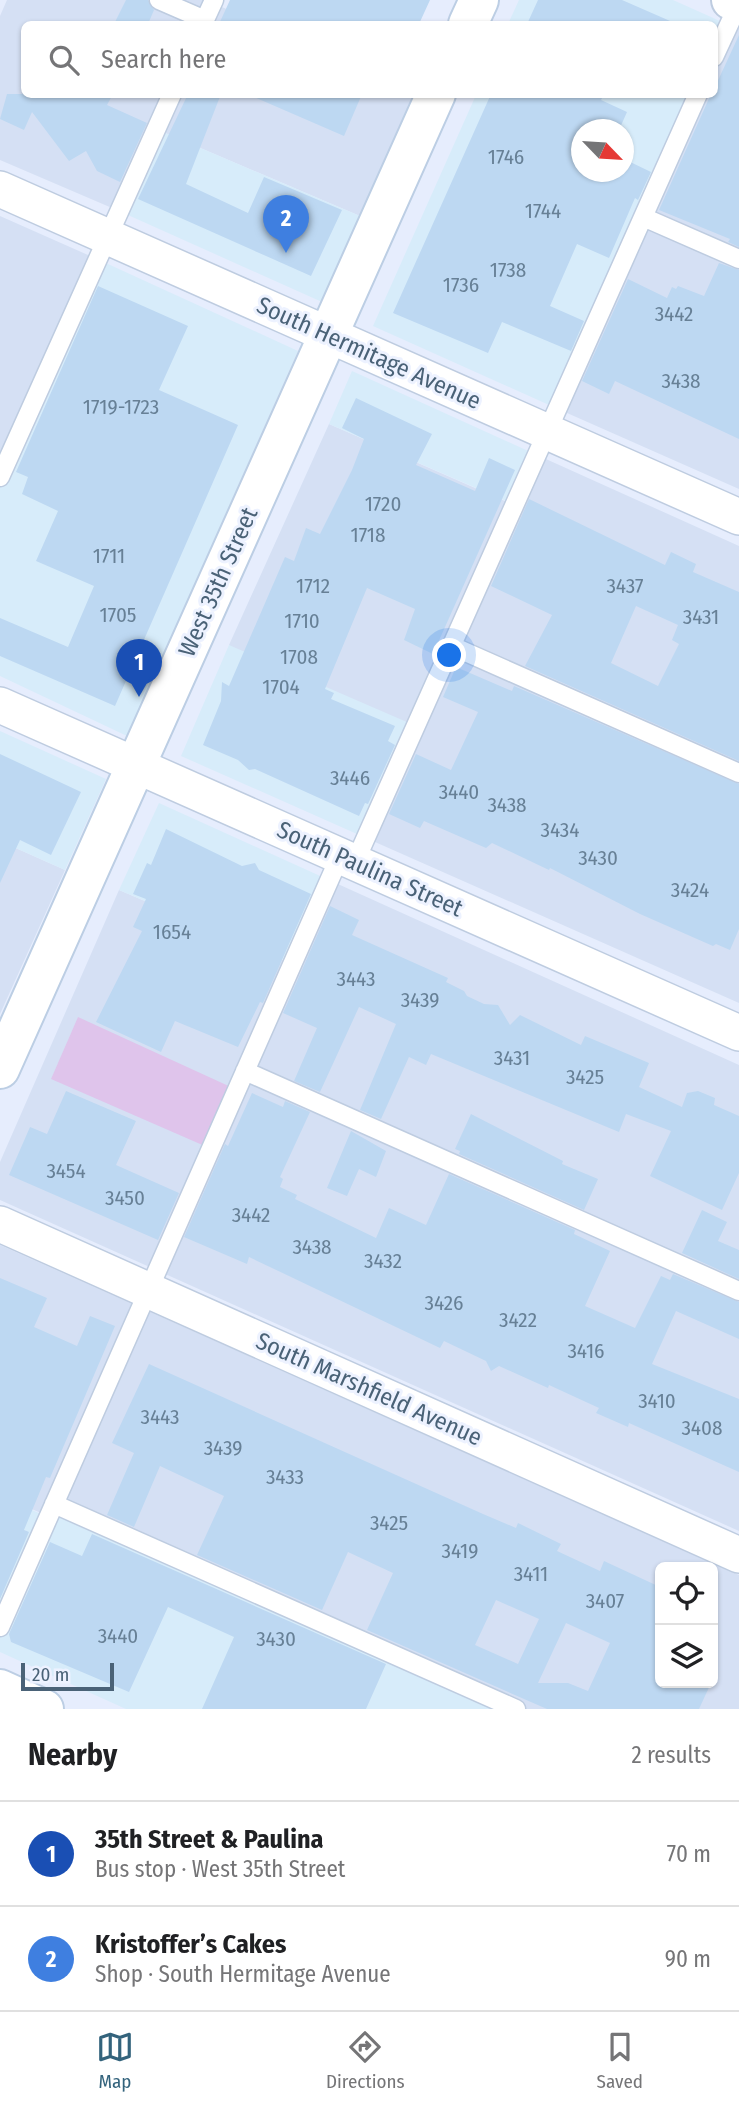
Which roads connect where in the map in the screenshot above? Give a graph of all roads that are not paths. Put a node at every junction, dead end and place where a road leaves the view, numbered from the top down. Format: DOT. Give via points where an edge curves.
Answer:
graph roads {
  1 [pos="159,0"];
  2 [pos="214,0"];
  3 [pos="479,0"];
  4 [pos="731,0"];
  5 [pos="739,3"];
  6 [pos="202,21"];
  7 [pos="204,21"];
  8 [pos="469,21"];
  9 [pos="718,50"];
  10 [pos="170,98"];
  11 [pos="434,98"];
  12 [pos="696,98"];
  13 [pos="0,189"];
  14 [pos="643,217"];
  15 [pos="107,237"];
  16 [pos="739,259"];
  17 [pos="328,335"];
  18 [pos="547,432"];
  19 [pos="6,449"];
  20 [pos="0,477"];
  21 [pos="739,517"];
  22 [pos="452,646"];
  23 [pos="0,705"];
  24 [pos="136,765"];
  25 [pos="739,773"];
  26 [pos="348,859"];
  27 [pos="739,1033"];
  28 [pos="0,1069"];
  29 [pos="245,1071"];
  30 [pos="0,1224"];
  31 [pos="148,1290"];
  32 [pos="739,1291"];
  33 [pos="54,1504"];
  34 [pos="739,1555"];
  35 [pos="0,1627"];
  36 [pos="0,1689"];
  37 [pos="44,1709"];
  38 [pos="516,1709"];
  1 -- 6 [label="lane"];
  2 -- 7 [label="lane"];
  3 -- 8 [label="main road"];
  4 -- 5 [label="main road"];
  5 -- 9 [label="lane"];
  10 -- 15 [label="lane"];
  11 -- 17 [label="main road, West 35th Street"];
  12 -- 14 [label="lane"];
  13 -- 15 [label="street, South Hermitage Avenue"];
  14 -- 16 [label="lane"];
  14 -- 18 [label="lane"];
  15 -- 17 [label="street, South Hermitage Avenue"];
  15 -- 19 [label="lane"];
  17 -- 18 [label="street, South Hermitage Avenue"];
  17 -- 24 [label="main road, West 35th Street"];
  18 -- 21 [label="street, South Hermitage Avenue"];
  18 -- 22 [label="lane"];
  19 -- 20 [label="lane"];
  22 -- 25 [label="lane"];
  22 -- 26 [label="lane"];
  23 -- 24 [label="street, South Paulina Street"];
  24 -- 26 [label="street, South Paulina Street"];
  24 -- 28 [label="main road, West 35th Street"];
  26 -- 27 [label="street, South Paulina Street"];
  26 -- 29 [label="lane"];
  29 -- 31 [label="lane"];
  29 -- 32 [label="lane"];
  30 -- 31 [label="street, South Marshfield Avenue"];
  31 -- 33 [label="lane"];
  31 -- 34 [label="street, South Marshfield Avenue"];
  33 -- 35 [label="lane"];
  33 -- 38 [label="lane"];
  36 -- 37 [label="main road"];
}
